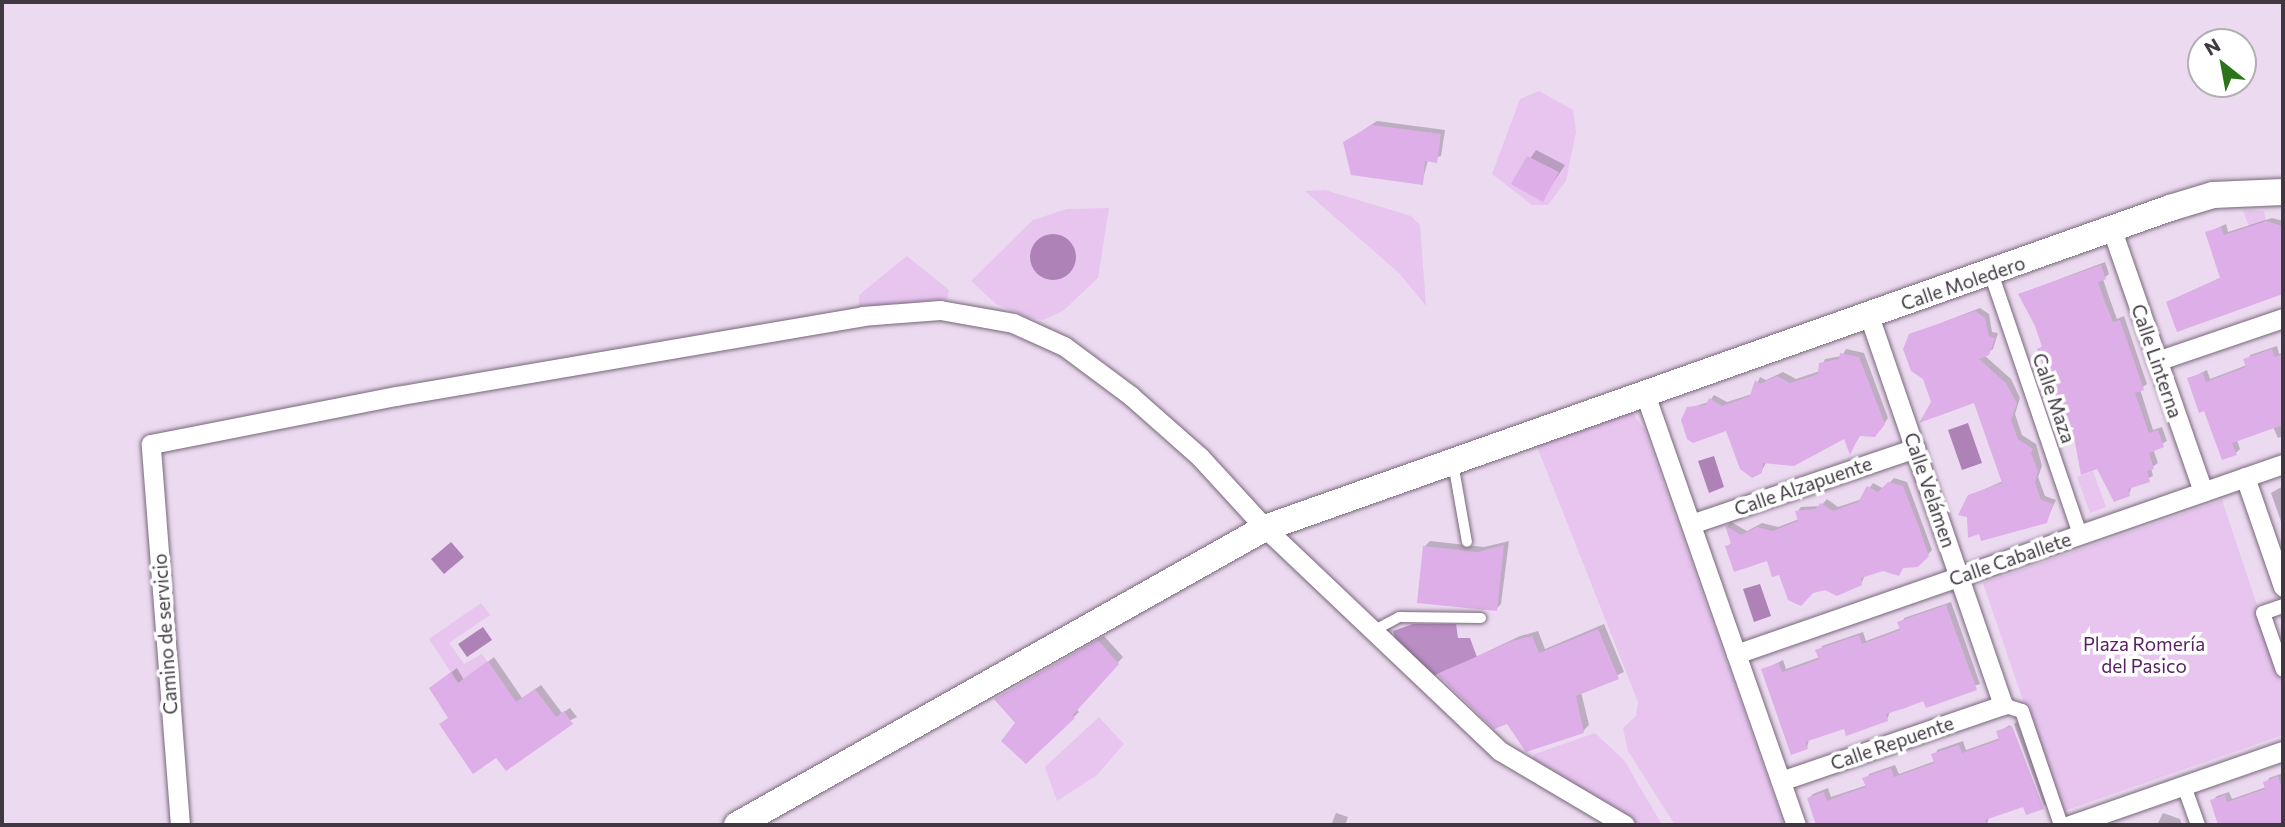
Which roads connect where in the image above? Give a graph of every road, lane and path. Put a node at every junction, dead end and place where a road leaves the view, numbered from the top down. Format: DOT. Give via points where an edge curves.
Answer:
graph roads {
  1 [pos="2283,192"];
  2 [pos="2112,230"];
  3 [pos="1991,273"];
  4 [pos="1869,315"];
  5 [pos="2283,318"];
  6 [pos="2157,361"];
  7 [pos="1644,391"];
  8 [pos="1915,448"];
  9 [pos="1453,462"];
  10 [pos="2283,464"];
  11 [pos="2245,477"];
  12 [pos="2203,492"];
  13 [pos="1691,524"];
  14 [pos="1265,528"];
  15 [pos="2080,535"];
  16 [pos="1468,542"];
  17 [pos="1960,576"];
  18 [pos="2283,587"];
  19 [pos="2283,606"];
  20 [pos="1481,618"];
  21 [pos="1373,631"];
  22 [pos="1736,654"];
  23 [pos="2283,670"];
  24 [pos="2003,705"];
  25 [pos="2283,751"];
  26 [pos="1781,781"];
  27 [pos="2184,786"];
  28 [pos="180,825"];
  29 [pos="737,825"];
  30 [pos="1625,825"];
  31 [pos="1796,825"];
  32 [pos="2061,825"];
  33 [pos="2070,825"];
  34 [pos="2198,825"];
  1 -- 2 [label="main road, Calle Moledero" via="2213,195"];
  2 -- 3 [label="main road, Calle Moledero"];
  2 -- 6 [label="street, Calle Linterna"];
  3 -- 4 [label="main road, Calle Moledero"];
  3 -- 15 [label="street, Calle Maza"];
  4 -- 7 [label="main road, Calle Moledero"];
  4 -- 8 [label="street, Calle Velámen"];
  5 -- 6 [label="street"];
  6 -- 12 [label="street, Calle Linterna"];
  7 -- 9 [label="main road, Calle Moledero"];
  7 -- 13 [label="street"];
  8 -- 13 [label="street, Calle Alzapuente"];
  8 -- 17 [label="street, Calle Velámen"];
  9 -- 14 [label="main road, Calle Moledero"];
  9 -- 16 [label="lane"];
  10 -- 11 [label="street, Calle Caballete"];
  11 -- 12 [label="street, Calle Caballete"];
  11 -- 18 [label="street"];
  12 -- 15 [label="street, Calle Caballete"];
  13 -- 22 [label="street"];
  14 -- 21 [label="street"];
  14 -- 28 [label="street, Camino de servicio" via="1200,457 1131,396 1064,346 1013,323 940,310 850,317 151,443"];
  14 -- 29 [label="main road, Calle Moledero"];
  15 -- 17 [label="street, Calle Caballete"];
  17 -- 22 [label="street, Calle Caballete"];
  17 -- 24 [label="street, Calle Velámen"];
  19 -- 23 [label="street" via="2263,613"];
  20 -- 21 [label="lane" via="1399,617"];
  21 -- 30 [label="street" via="1500,751"];
  22 -- 26 [label="street"];
  24 -- 26 [label="street, Calle Repuente"];
  24 -- 32 [label="street" via="2022,711"];
  25 -- 27 [label="street"];
  26 -- 31 [label="street"];
  27 -- 33 [label="street"];
  27 -- 34 [label="street"];
}
